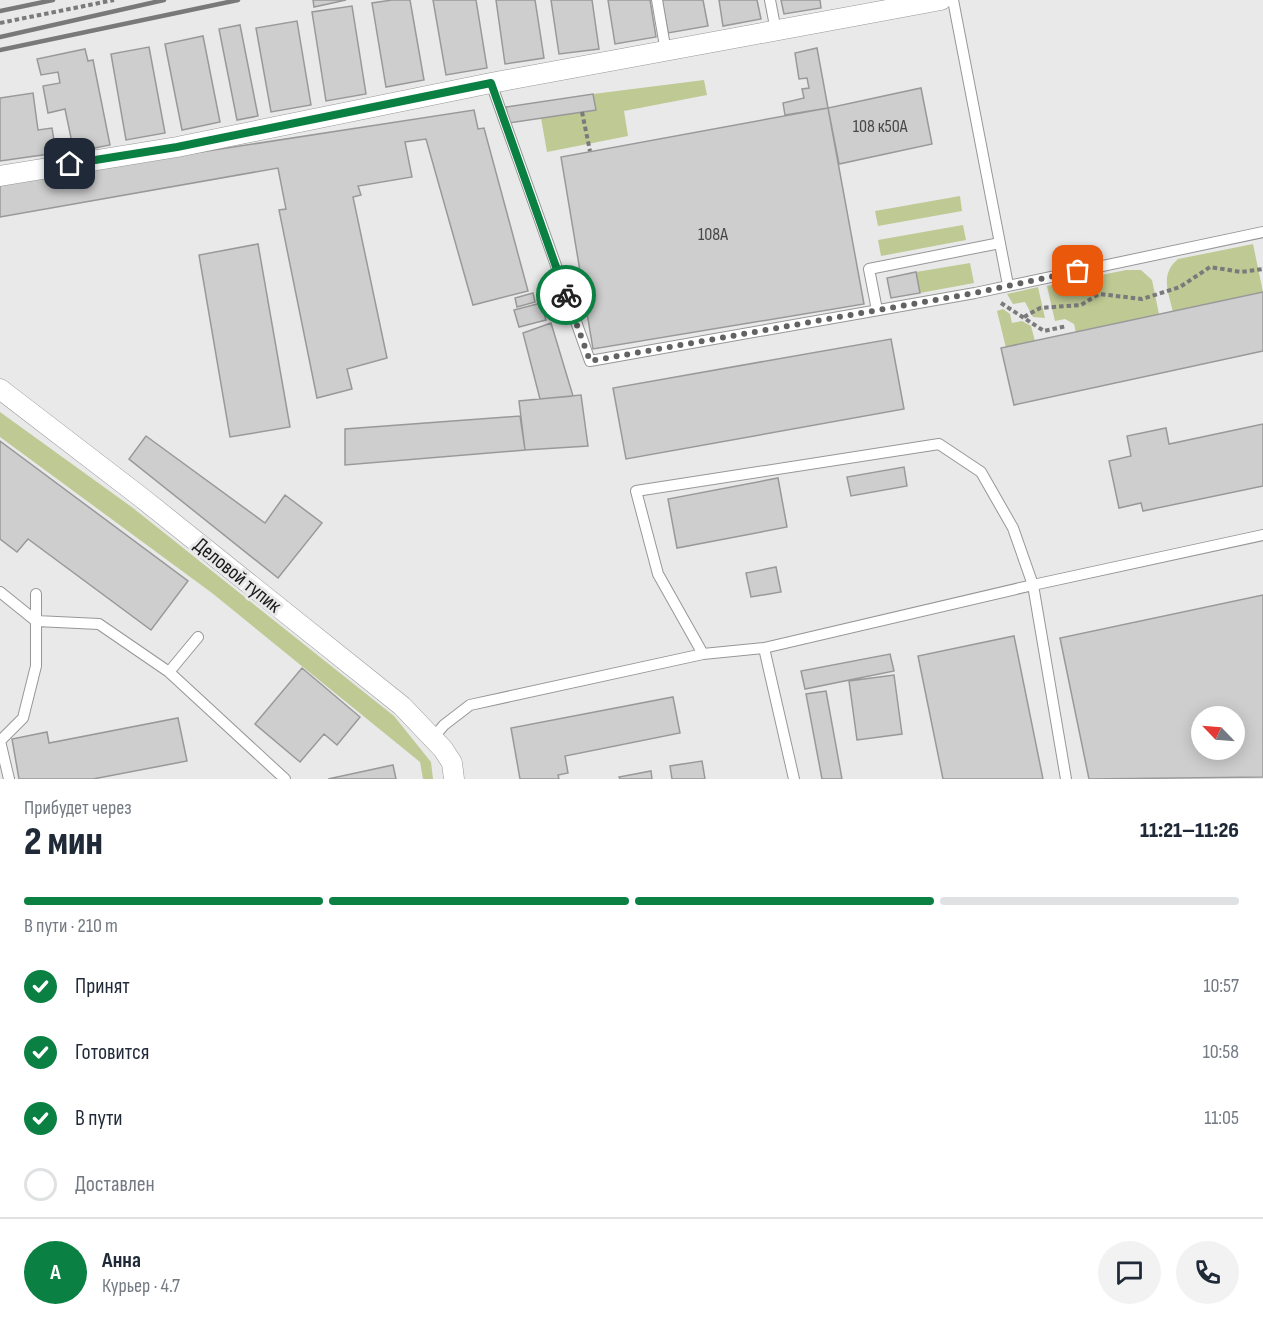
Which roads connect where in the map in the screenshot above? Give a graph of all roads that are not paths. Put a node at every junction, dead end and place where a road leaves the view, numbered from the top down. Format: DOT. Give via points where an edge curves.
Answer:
graph roads {
  1 [pos="657,0"];
  2 [pos="770,0"];
  3 [pos="941,0"];
  4 [pos="953,0"];
  5 [pos="776,32"];
  6 [pos="666,52"];
  7 [pos="491,83"];
  8 [pos="0,176"];
  9 [pos="1263,232"];
  10 [pos="1000,243"];
  11 [pos="1008,285"];
  12 [pos="877,310"];
  13 [pos="0,389"];
  14 [pos="1263,535"];
  15 [pos="1033,585"];
  16 [pos="0,592"];
  17 [pos="36,594"];
  18 [pos="36,621"];
  19 [pos="198,637"];
  20 [pos="764,648"];
  21 [pos="703,654"];
  22 [pos="169,672"];
  23 [pos="432,739"];
  24 [pos="9,779"];
  25 [pos="285,779"];
  26 [pos="454,779"];
  27 [pos="794,779"];
  28 [pos="1066,779"];
  1 -- 6 [label="lane"];
  2 -- 5 [label="lane"];
  3 -- 5 [label="street"];
  4 -- 10 [label="lane"];
  5 -- 6 [label="street"];
  6 -- 7 [label="street"];
  7 -- 8 [label="street" via="177,147"];
  7 -- 12 [label="lane" via="590,361"];
  9 -- 11 [label="lane"];
  10 -- 11 [label="lane"];
  10 -- 12 [label="lane" via="869,269"];
  11 -- 12 [label="lane"];
  13 -- 23 [label="street, Деловой тупик" via="402,706"];
  14 -- 15 [label="lane"];
  15 -- 20 [label="lane"];
  15 -- 21 [label="lane" via="1013,528 981,472 939,444 636,491 658,574"];
  15 -- 28 [label="lane"];
  16 -- 18 [label="lane"];
  17 -- 18 [label="lane"];
  18 -- 22 [label="lane" via="99,624"];
  18 -- 24 [label="lane" via="36,666 23,718 0,741"];
  19 -- 22 [label="lane"];
  20 -- 21 [label="lane"];
  20 -- 27 [label="lane"];
  21 -- 23 [label="lane" via="470,705"];
  22 -- 25 [label="lane"];
  23 -- 26 [label="street, Деловой тупик" via="452,763"];
}
